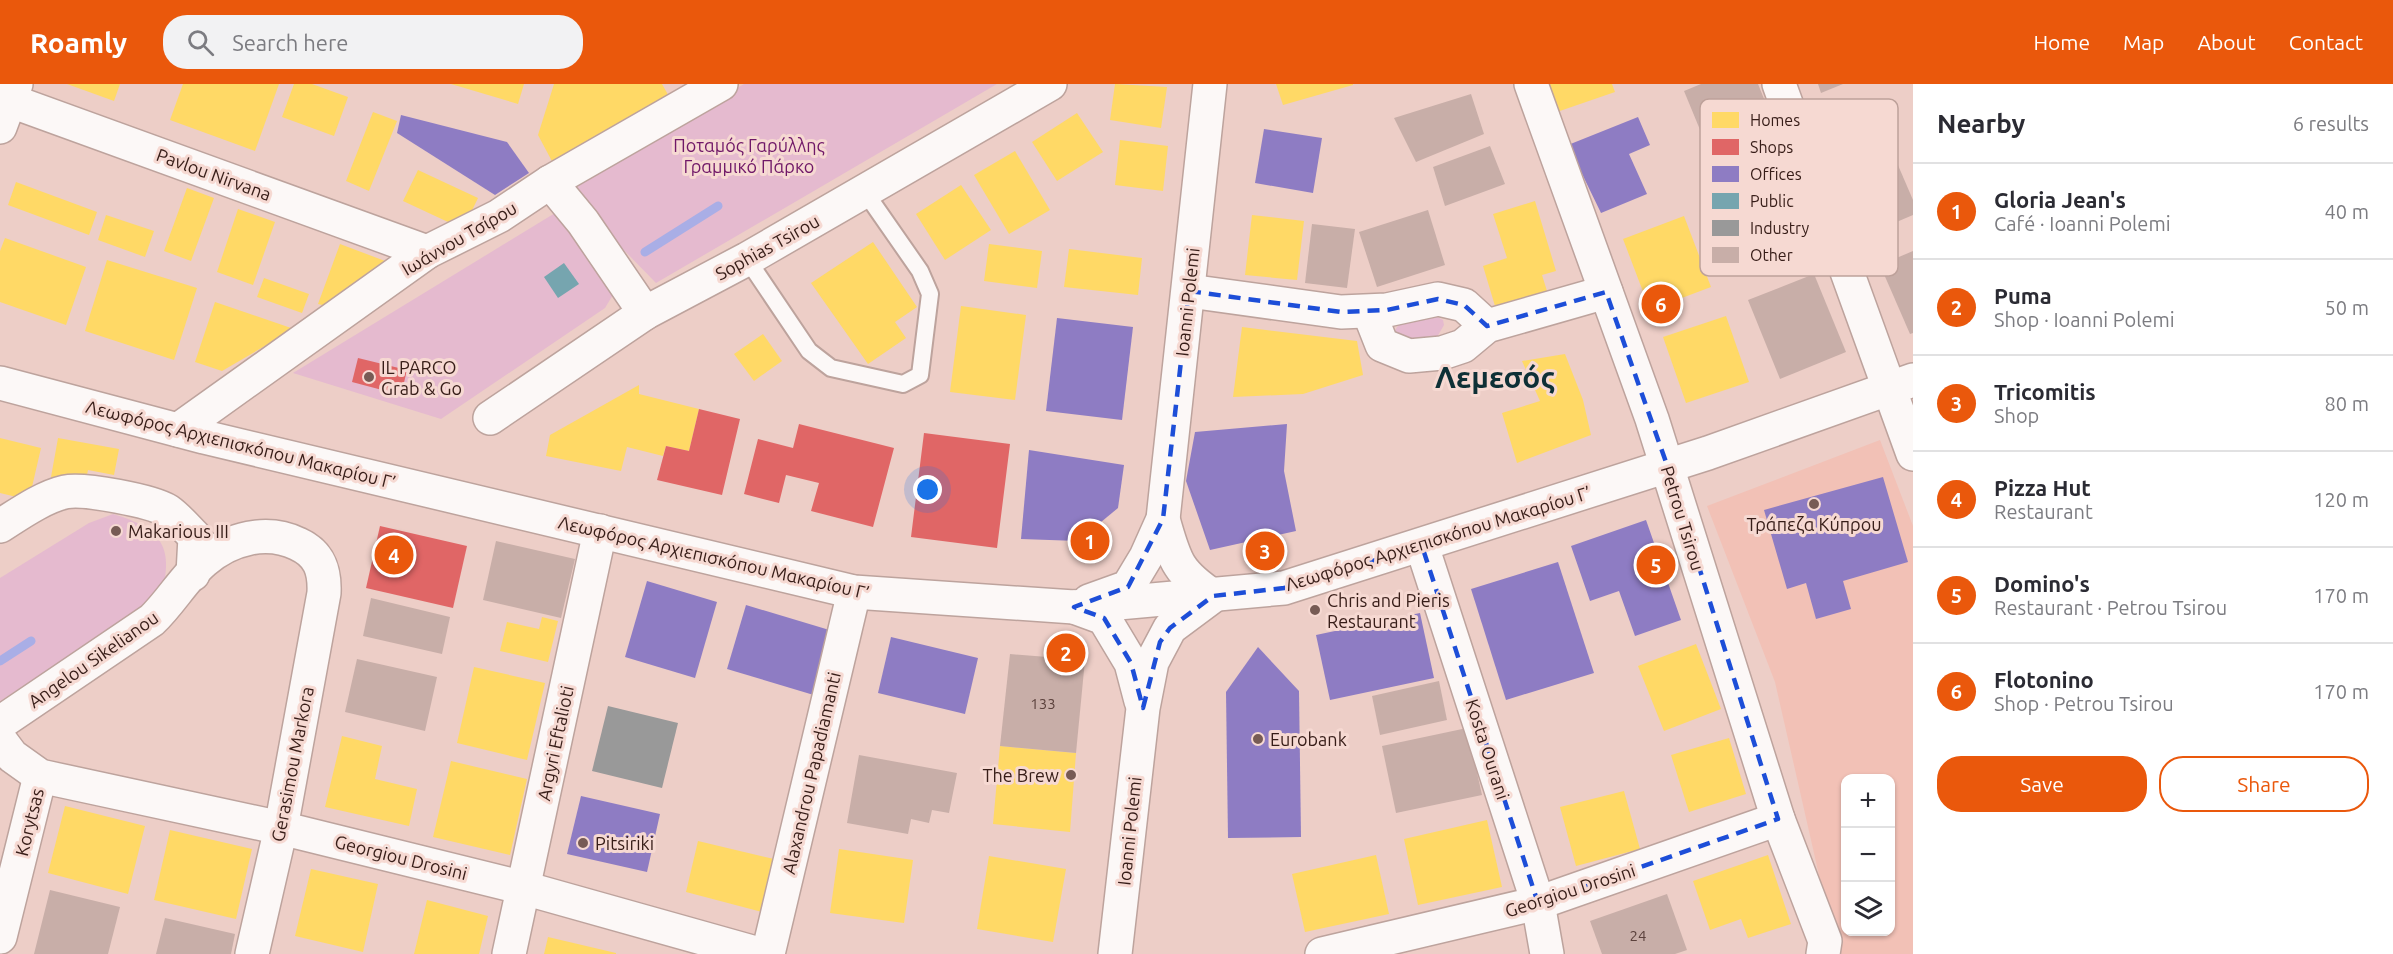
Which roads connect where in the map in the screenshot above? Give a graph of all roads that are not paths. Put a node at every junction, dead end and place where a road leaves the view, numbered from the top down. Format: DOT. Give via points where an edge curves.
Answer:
graph roads {
  1 [pos="1050,84"];
  2 [pos="1210,84"];
  3 [pos="1531,84"];
  4 [pos="1779,84"];
  5 [pos="708,87"];
  6 [pos="1785,99"];
  7 [pos="6,102"];
  8 [pos="550,182"];
  9 [pos="865,192"];
  10 [pos="427,252"];
  11 [pos="747,259"];
  12 [pos="1856,276"];
  13 [pos="1189,291"];
  14 [pos="1606,292"];
  15 [pos="1369,312"];
  16 [pos="645,313"];
  17 [pos="1487,326"];
  18 [pos="0,383"];
  19 [pos="1900,385"];
  20 [pos="490,418"];
  21 [pos="178,430"];
  22 [pos="1913,454"];
  23 [pos="1667,465"];
  24 [pos="1163,519"];
  25 [pos="0,526"];
  26 [pos="600,531"];
  27 [pos="1422,546"];
  28 [pos="193,574"];
  29 [pos="324,574"];
  30 [pos="854,592"];
  31 [pos="1213,596"];
  32 [pos="1074,607"];
  33 [pos="1143,708"];
  34 [pos="0,723"];
  35 [pos="0,740"];
  36 [pos="40,776"];
  37 [pos="1778,819"];
  38 [pos="281,828"];
  39 [pos="524,888"];
  40 [pos="1538,903"];
  41 [pos="0,937"];
  42 [pos="252,954"];
  43 [pos="509,954"];
  44 [pos="759,954"];
  45 [pos="768,954"];
  46 [pos="1115,954"];
  47 [pos="1322,954"];
  48 [pos="1547,954"];
  49 [pos="1823,954"];
  1 -- 9 [label="street, Sophias Tsirou"];
  2 -- 13 [label="street, Ioanni Polemi"];
  3 -- 14 [label="street, Petrou Tsirou"];
  4 -- 6 [label="street"];
  5 -- 8 [label="street, Ιωάννου Τσίρου"];
  7 -- 10 [label="street, Pavlou Nirvana"];
  8 -- 10 [label="street, Ιωάννου Τσίρου" via="499,216"];
  8 -- 16 [label="street" via="583,222"];
  9 -- 11 [label="street, Sophias Tsirou"];
  9 -- 11 [label="lane" via="920,271 930,294 920,375 903,384 831,368 809,351"];
  10 -- 21 [label="street, Ιωάννου Τσίρου"];
  11 -- 16 [label="street, Sophias Tsirou"];
  12 -- 19 [label="street"];
  13 -- 15 [label="street" via="1341,312"];
  13 -- 24 [label="street, Ioanni Polemi"];
  14 -- 17 [label="street"];
  14 -- 23 [label="street, Petrou Tsirou"];
  15 -- 17 [label="street" via="1438,299 1464,305"];
  15 -- 17 [label="street" via="1382,345 1409,356 1463,346"];
  16 -- 20 [label="street, Sophias Tsirou"];
  18 -- 21 [label="street, Λεωφόρος Αρχιεπισκόπου Μακαρίου Γ’"];
  19 -- 22 [label="street"];
  19 -- 23 [label="street, Λεωφόρος Αρχιεπισκόπου Μακαρίου Γ’"];
  21 -- 26 [label="street, Λεωφόρος Αρχιεπισκόπου Μακαρίου Γ’"];
  23 -- 27 [label="street, Λεωφόρος Αρχιεπισκόπου Μακαρίου Γ’"];
  23 -- 37 [label="street, Petrou Tsirou"];
  24 -- 31 [label="street, Ioanni Polemi" via="1175,557 1189,580"];
  24 -- 32 [label="street, Ioanni Polemi" via="1128,587"];
  25 -- 28 [label="street" via="66,492 140,501 168,511 195,537"];
  26 -- 30 [label="street, Λεωφόρος Αρχιεπισκόπου Μακαρίου Γ’"];
  26 -- 39 [label="street, Argyri Eftalioti"];
  27 -- 31 [label="street, Λεωφόρος Αρχιεπισκόπου Μακαρίου Γ’" via="1284,588"];
  27 -- 40 [label="street, Kosta Ourani"];
  28 -- 29 [label="street, Angelou Sikelianou" via="225,545 254,536 284,537 305,547 319,560"];
  28 -- 34 [label="street, Angelou Sikelianou" via="152,620"];
  29 -- 38 [label="street, Gerasimou Markora" via="324,593"];
  30 -- 32 [label="street, Λεωφόρος Αρχιεπισκόπου Μακαρίου Γ’"];
  30 -- 45 [label="street, Alaxandrou Papadiamanti"];
  31 -- 32 [label="street, Λεωφόρος Αρχιεπισκόπου Μακαρίου Γ’"];
  31 -- 33 [label="street, Ioanni Polemi" via="1170,628 1160,642"];
  32 -- 33 [label="street, Ioanni Polemi" via="1104,618 1131,663"];
  33 -- 46 [label="street, Ioanni Polemi"];
  35 -- 36 [label="street" via="12,756"];
  36 -- 38 [label="street, Georgiou Drosini"];
  36 -- 41 [label="street, Korytsas"];
  37 -- 40 [label="street, Georgiou Drosini"];
  37 -- 49 [label="street, Petrou Tsirou" via="1825,941"];
  38 -- 39 [label="street, Georgiou Drosini"];
  38 -- 42 [label="street, Gerasimou Markora"];
  39 -- 43 [label="street, Argyri Eftalioti"];
  39 -- 44 [label="street, Georgiou Drosini"];
  40 -- 47 [label="street, Georgiou Drosini"];
  40 -- 48 [label="street, Kosta Ourani"];
}
